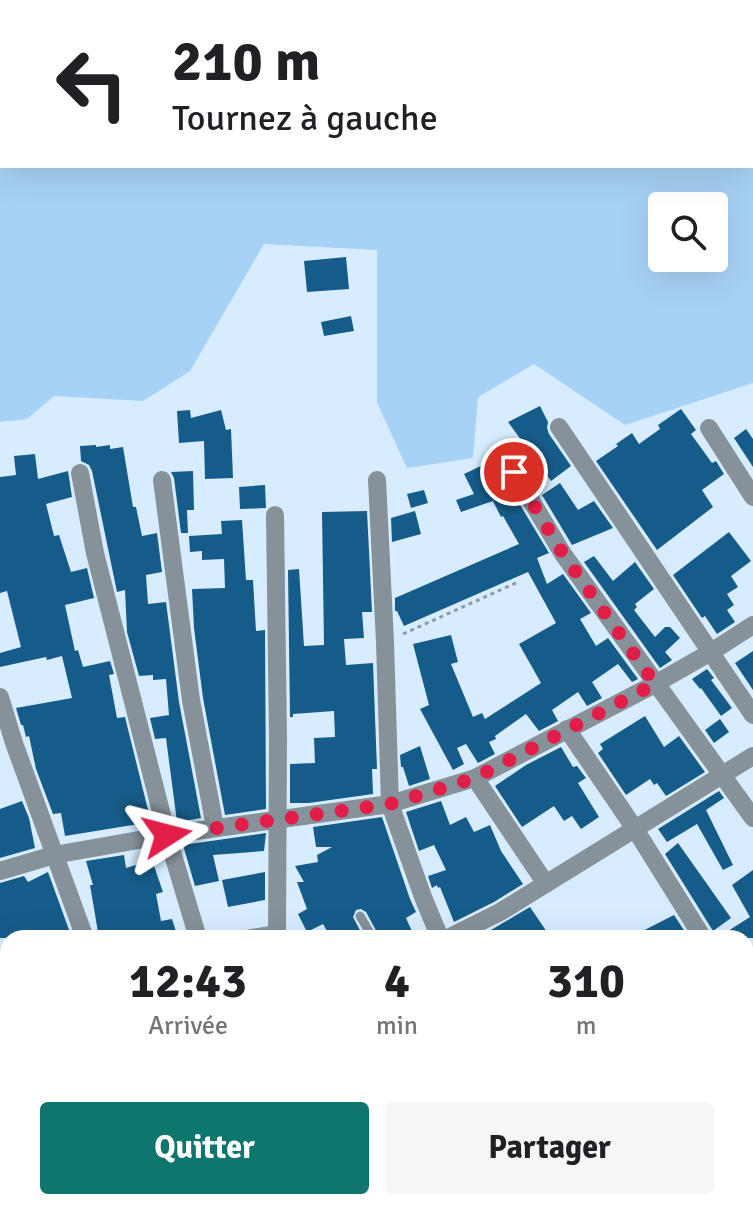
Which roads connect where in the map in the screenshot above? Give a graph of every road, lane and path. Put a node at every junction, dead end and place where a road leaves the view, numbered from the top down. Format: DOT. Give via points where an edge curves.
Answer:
graph roads {
  1 [pos="559,427"];
  2 [pos="709,428"];
  3 [pos="514,472"];
  4 [pos="80,473"];
  5 [pos="162,480"];
  6 [pos="377,480"];
  7 [pos="753,497"];
  8 [pos="275,515"];
  9 [pos="518,582"];
  10 [pos="753,625"];
  11 [pos="385,642"];
  12 [pos="711,652"];
  13 [pos="655,684"];
  14 [pos="0,697"];
  15 [pos="753,715"];
  16 [pos="567,729"];
  17 [pos="753,756"];
  18 [pos="722,774"];
  19 [pos="475,778"];
  20 [pos="390,804"];
  21 [pos="753,818"];
  22 [pos="278,819"];
  23 [pos="215,827"];
  24 [pos="635,829"];
  25 [pos="167,835"];
  26 [pos="54,855"];
  27 [pos="0,871"];
  28 [pos="546,884"];
  29 [pos="360,916"];
  30 [pos="82,930"];
  31 [pos="196,930"];
  32 [pos="278,930"];
  33 [pos="368,930"];
  34 [pos="437,930"];
  35 [pos="464,930"];
  36 [pos="698,930"];
  1 -- 12 [label="street"];
  2 -- 7 [label="street"];
  3 -- 13 [label="street" via="563,554"];
  4 -- 25 [label="street" via="95,553"];
  5 -- 23 [label="street" via="191,700"];
  6 -- 11 [label="street"];
  8 -- 22 [label="street"];
  9 -- 11 [label="path"];
  10 -- 12 [label="street"];
  11 -- 20 [label="street"];
  12 -- 13 [label="street"];
  12 -- 15 [label="street"];
  13 -- 16 [label="street"];
  13 -- 18 [label="street"];
  14 -- 26 [label="street"];
  16 -- 19 [label="street"];
  16 -- 24 [label="street"];
  17 -- 18 [label="street"];
  18 -- 21 [label="street"];
  18 -- 24 [label="street"];
  19 -- 20 [label="street"];
  19 -- 28 [label="street"];
  20 -- 22 [label="street"];
  20 -- 34 [label="street"];
  22 -- 23 [label="street"];
  22 -- 32 [label="street"];
  23 -- 25 [label="street"];
  24 -- 28 [label="street"];
  24 -- 36 [label="street"];
  25 -- 26 [label="street"];
  25 -- 31 [label="street"];
  26 -- 27 [label="street"];
  26 -- 30 [label="street"];
  28 -- 35 [label="street"];
  29 -- 33 [label="lane"];
}
